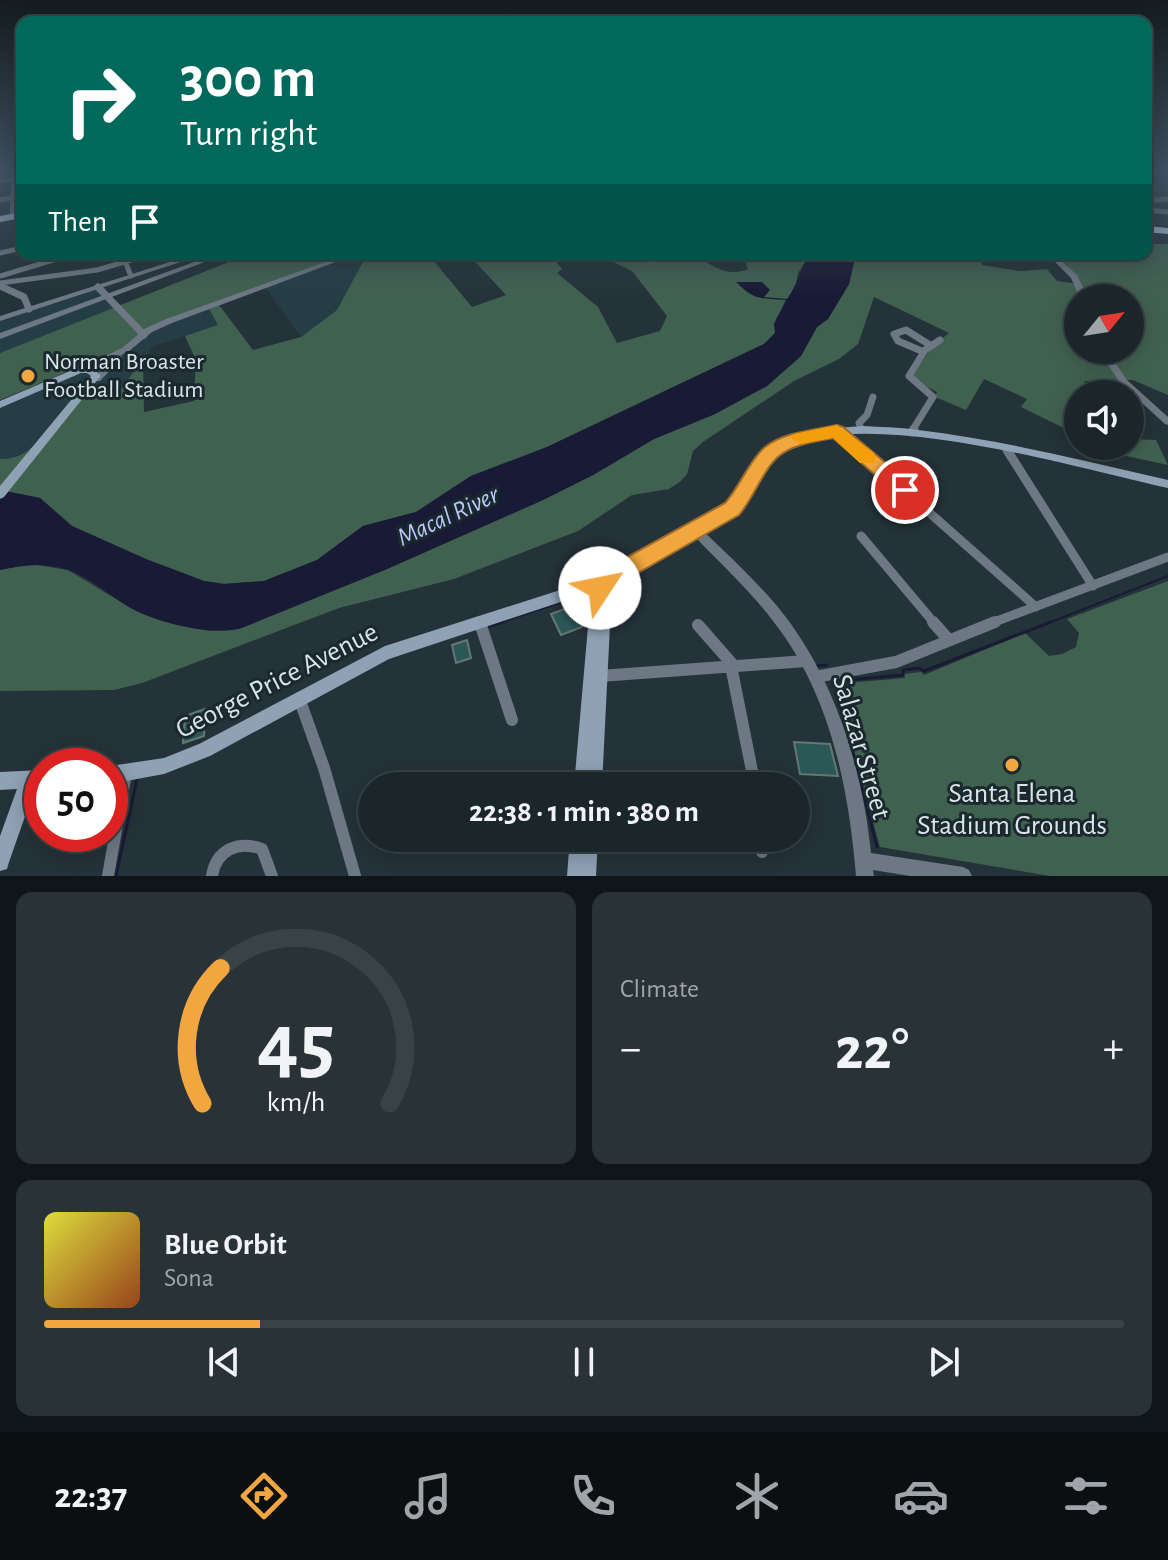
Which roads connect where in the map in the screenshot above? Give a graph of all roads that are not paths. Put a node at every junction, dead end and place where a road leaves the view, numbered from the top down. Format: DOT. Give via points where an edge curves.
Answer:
graph roads {
  1 [pos="20,260"];
  2 [pos="50,260"];
  3 [pos="124,260"];
  4 [pos="134,260"];
  5 [pos="183,260"];
  6 [pos="206,260"];
  7 [pos="337,260"];
  8 [pos="1057,260"];
  9 [pos="125,263"];
  10 [pos="19,268"];
  11 [pos="0,276"];
  12 [pos="131,276"];
  13 [pos="0,284"];
  14 [pos="1077,284"];
  15 [pos="98,287"];
  16 [pos="105,295"];
  17 [pos="29,309"];
  18 [pos="0,319"];
  19 [pos="144,335"];
  20 [pos="0,336"];
  21 [pos="940,340"];
  22 [pos="930,345"];
  23 [pos="125,350"];
  24 [pos="924,352"];
  25 [pos="1112,364"];
  26 [pos="80,370"];
  27 [pos="97,379"];
  28 [pos="873,397"];
  29 [pos="0,405"];
  30 [pos="1168,422"];
  31 [pos="861,429"];
  32 [pos="837,431"];
  33 [pos="912,432"];
  34 [pos="1007,450"];
  35 [pos="1168,484"];
  36 [pos="4,490"];
  37 [pos="695,530"];
  38 [pos="861,536"];
  39 [pos="1168,557"];
  40 [pos="596,585"];
  41 [pos="1093,586"];
  42 [pos="1036,607"];
  43 [pos="480,623"];
  44 [pos="698,625"];
  45 [pos="948,639"];
  46 [pos="806,661"];
  47 [pos="733,666"];
  48 [pos="600,676"];
  49 [pos="815,677"];
  50 [pos="299,698"];
  51 [pos="512,720"];
  52 [pos="128,772"];
  53 [pos="594,772"];
  54 [pos="595,772"];
  55 [pos="752,772"];
  56 [pos="24,780"];
  57 [pos="0,781"];
  58 [pos="24,807"];
  59 [pos="110,852"];
  60 [pos="578,852"];
  61 [pos="588,852"];
  62 [pos="0,862"];
  63 [pos="865,868"];
  64 [pos="108,876"];
  65 [pos="212,876"];
  66 [pos="272,876"];
  67 [pos="355,876"];
  68 [pos="576,876"];
  69 [pos="587,876"];
  70 [pos="963,876"];
  1 -- 10 [label="street"];
  2 -- 10 [label="street"];
  3 -- 9 [label="street"];
  4 -- 9 [label="street"];
  5 -- 12 [label="street"];
  6 -- 16 [label="street"];
  7 -- 19 [label="street" via="169,321"];
  8 -- 14 [label="street"];
  9 -- 12 [label="street"];
  9 -- 13 [label="street"];
  10 -- 11 [label="street"];
  12 -- 15 [label="street"];
  13 -- 17 [label="street" via="24,297"];
  15 -- 16 [label="street"];
  15 -- 17 [label="street"];
  16 -- 19 [label="street"];
  16 -- 20 [label="street"];
  17 -- 18 [label="street"];
  19 -- 23 [label="street"];
  21 -- 22 [label="street"];
  22 -- 24 [label="street"];
  22 -- 24 [label="street" via="906,330 894,334"];
  23 -- 26 [label="street"];
  23 -- 27 [label="street"];
  24 -- 33 [label="street" via="909,378 933,397"];
  25 -- 30 [label="street"];
  26 -- 27 [label="main road" via="93,371"];
  26 -- 29 [label="main road"];
  27 -- 36 [label="main road"];
  28 -- 31 [label="street"];
  31 -- 32 [label="main road, George Price Avenue"];
  31 -- 33 [label="main road, George Price Avenue"];
  32 -- 37 [label="main road, George Price Avenue" via="775,448 739,502"];
  32 -- 42 [label="street"];
  33 -- 34 [label="main road, George Price Avenue"];
  34 -- 35 [label="main road, George Price Avenue"];
  34 -- 41 [label="street"];
  37 -- 40 [label="main road, George Price Avenue"];
  37 -- 46 [label="street, Salazar Street" via="773,612"];
  38 -- 45 [label="street"];
  39 -- 41 [label="street"];
  40 -- 43 [label="main road, George Price Avenue"];
  40 -- 48 [label="main road" via="604,605"];
  40 -- 53 [label="main road"];
  41 -- 42 [label="street"];
  42 -- 45 [label="street"];
  43 -- 50 [label="main road, George Price Avenue" via="385,653"];
  43 -- 51 [label="street"];
  44 -- 47 [label="street"];
  45 -- 49 [label="street" via="883,666"];
  46 -- 47 [label="street"];
  46 -- 49 [label="street, Salazar Street"];
  47 -- 48 [label="street"];
  47 -- 55 [label="street"];
  48 -- 54 [label="main road"];
  49 -- 63 [label="street, Salazar Street" via="847,770"];
  50 -- 52 [label="main road, George Price Avenue" via="181,760"];
  50 -- 67 [label="street"];
  56 -- 57 [label="main road"];
  58 -- 62 [label="main road"];
  59 -- 64 [label="street"];
  60 -- 68 [label="main road"];
  61 -- 69 [label="main road"];
  63 -- 70 [label="street"];
  65 -- 66 [label="street" via="220,854 251,844 262,849"];
}
